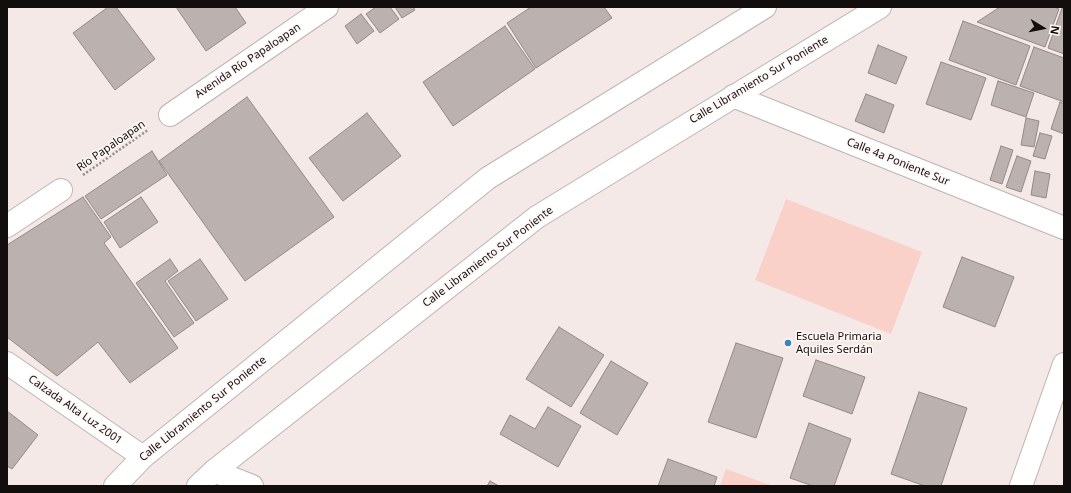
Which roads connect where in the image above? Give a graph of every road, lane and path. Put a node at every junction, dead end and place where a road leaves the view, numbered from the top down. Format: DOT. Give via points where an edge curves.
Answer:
graph roads {
  1 [pos="327,7"];
  2 [pos="765,7"];
  3 [pos="880,7"];
  4 [pos="733,96"];
  5 [pos="170,115"];
  6 [pos="61,190"];
  7 [pos="7,226"];
  8 [pos="1064,228"];
  9 [pos="7,363"];
  10 [pos="1064,364"];
  11 [pos="143,457"];
  12 [pos="214,470"];
  13 [pos="114,486"];
  14 [pos="198,486"];
  15 [pos="252,486"];
  16 [pos="1021,486"];
  1 -- 5 [label="main road, Avenida Río Papaloapan"];
  2 -- 11 [label="main road, Calle Libramiento Sur Poniente" via="488,178"];
  3 -- 4 [label="main road, Calle Libramiento Sur Poniente"];
  4 -- 8 [label="main road, Calle 4a Poniente Sur"];
  4 -- 12 [label="main road, Calle Libramiento Sur Poniente" via="537,217"];
  5 -- 6 [label="path, Río Papaloapan"];
  6 -- 7 [label="main road"];
  9 -- 11 [label="main road, Calzada Alta Luz 2001"];
  10 -- 16 [label="main road"];
  11 -- 13 [label="main road, Calle Libramiento Sur Poniente"];
  12 -- 14 [label="main road, Calle Libramiento Sur Poniente"];
  12 -- 15 [label="main road"];
}
